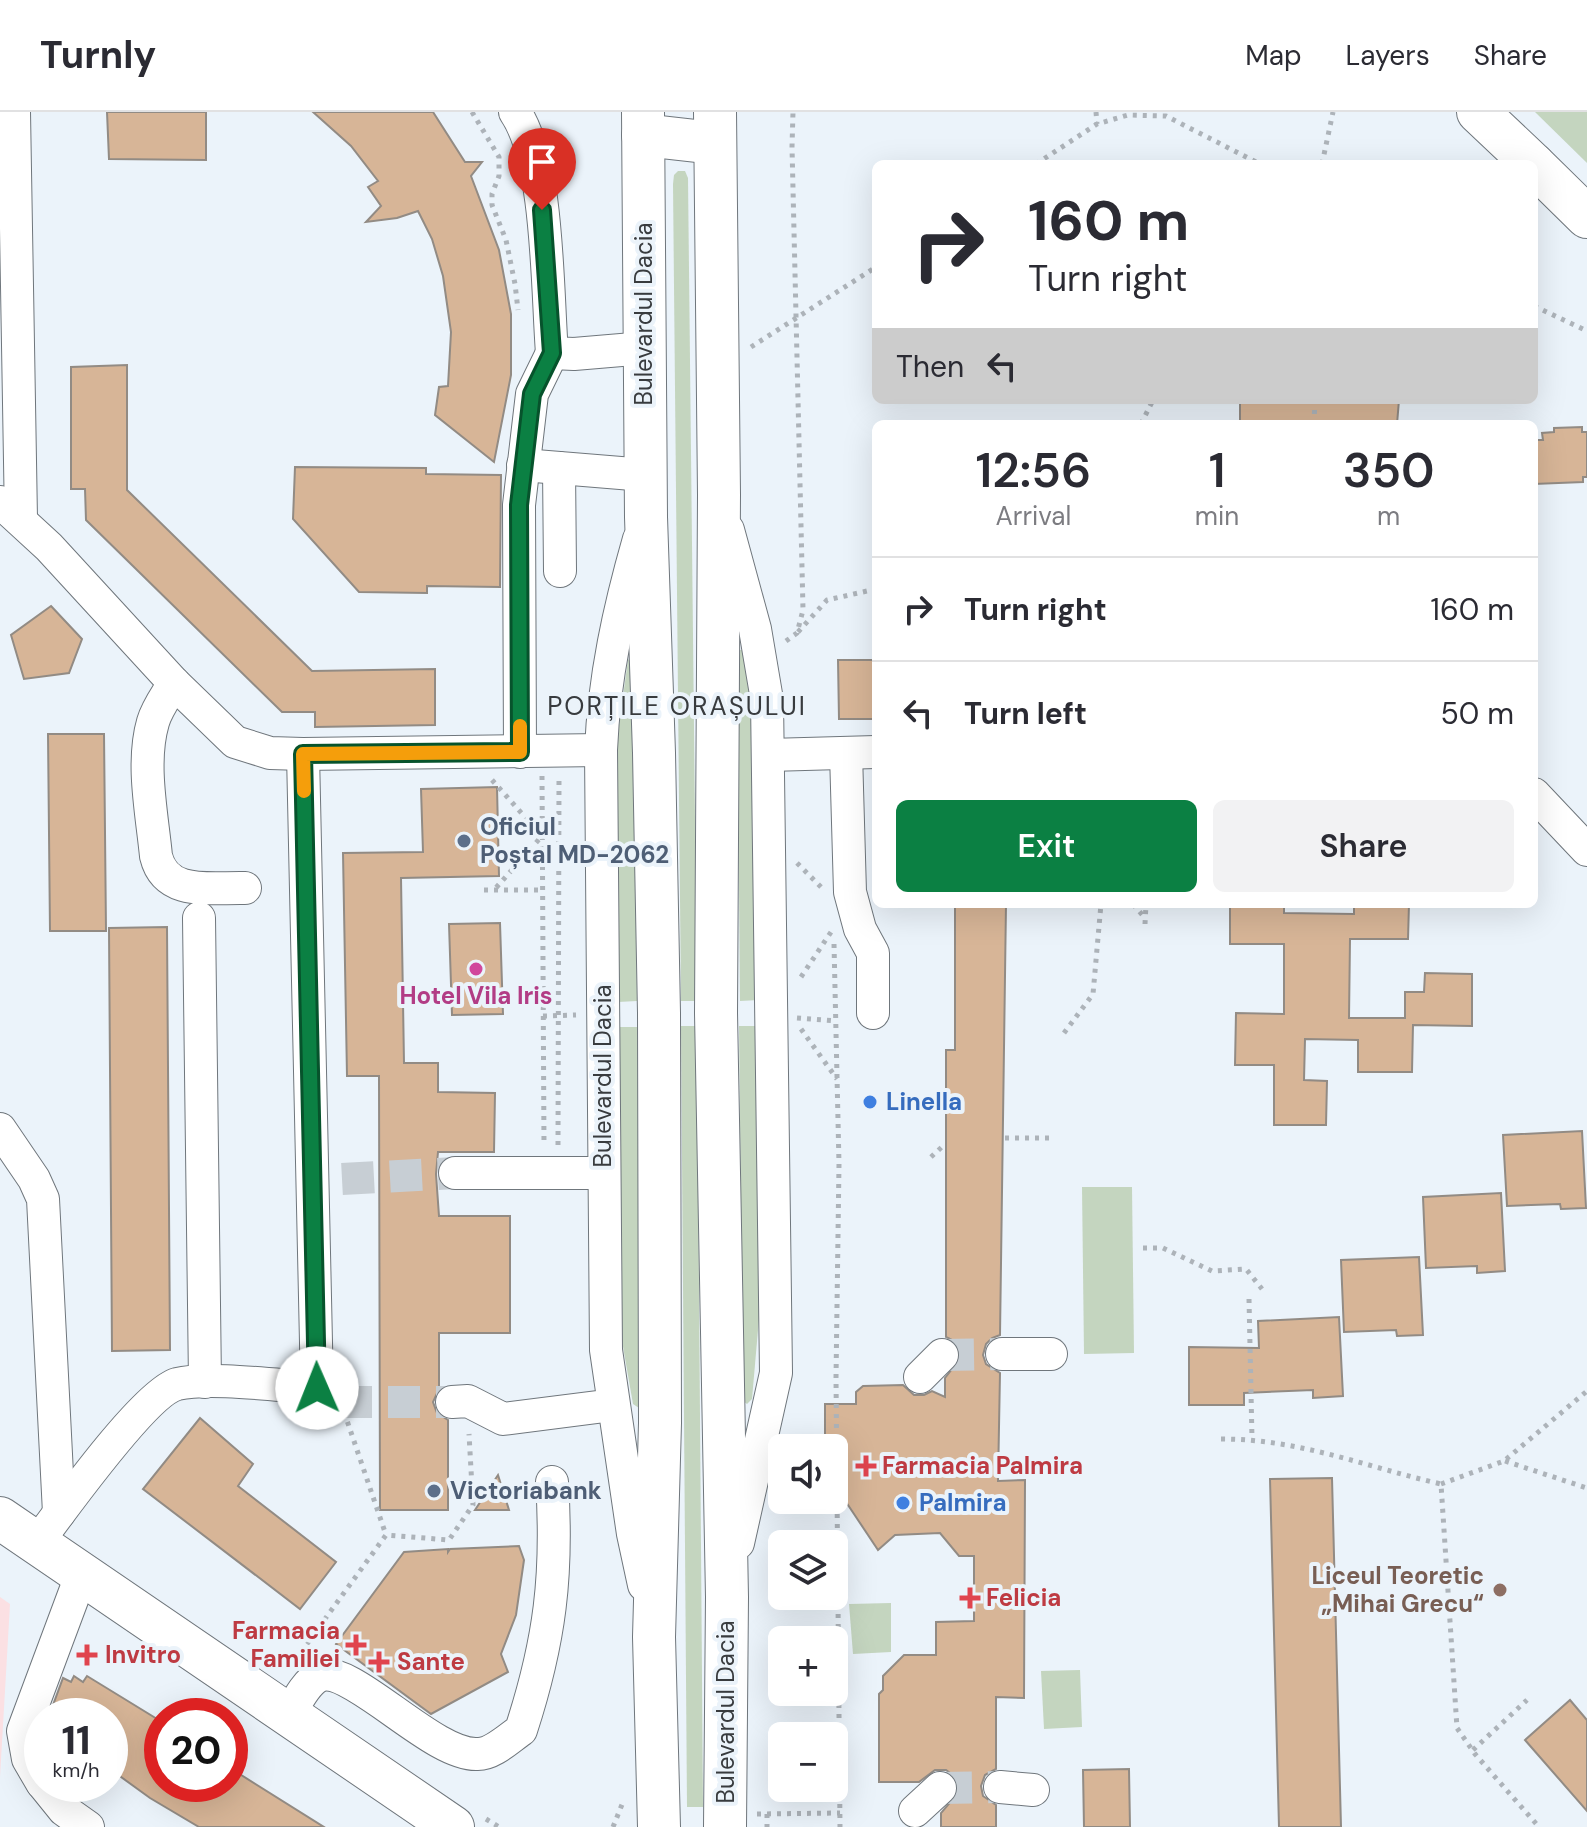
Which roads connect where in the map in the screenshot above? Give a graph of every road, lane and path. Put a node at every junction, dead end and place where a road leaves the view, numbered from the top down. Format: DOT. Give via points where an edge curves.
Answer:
graph roads {
  1 [pos="14,112"];
  2 [pos="472,112"];
  3 [pos="515,112"];
  4 [pos="793,112"];
  5 [pos="1096,112"];
  6 [pos="1333,112"];
  7 [pos="1478,112"];
  8 [pos="640,120"];
  9 [pos="1097,124"];
  10 [pos="714,128"];
  11 [pos="1042,160"];
  12 [pos="1252,160"];
  13 [pos="1323,160"];
  14 [pos="1528,160"];
  15 [pos="1538,170"];
  16 [pos="1587,217"];
  17 [pos="872,270"];
  18 [pos="1538,308"];
  19 [pos="518,312"];
  20 [pos="796,319"];
  21 [pos="1587,331"];
  22 [pos="751,347"];
  23 [pos="645,348"];
  24 [pos="552,353"];
  25 [pos="523,465"];
  26 [pos="559,468"];
  27 [pos="645,475"];
  28 [pos="719,495"];
  29 [pos="10,511"];
  30 [pos="646,517"];
  31 [pos="560,571"];
  32 [pos="872,590"];
  33 [pos="797,633"];
  34 [pos="776,648"];
  35 [pos="174,683"];
  36 [pos="601,750"];
  37 [pos="540,751"];
  38 [pos="861,752"];
  39 [pos="303,754"];
  40 [pos="769,755"];
  41 [pos="487,774"];
  42 [pos="1538,798"];
  43 [pos="542,836"];
  44 [pos="1587,850"];
  45 [pos="542,863"];
  46 [pos="553,863"];
  47 [pos="245,888"];
  48 [pos="484,890"];
  49 [pos="494,890"];
  50 [pos="542,890"];
  51 [pos="1101,908"];
  52 [pos="1136,908"];
  53 [pos="1146,908"];
  54 [pos="199,918"];
  55 [pos="542,929"];
  56 [pos="554,929"];
  57 [pos="793,989"];
  58 [pos="873,1013"];
  59 [pos="1064,1033"];
  60 [pos="0,1129"];
  61 [pos="1005,1138"];
  62 [pos="1051,1138"];
  63 [pos="944,1145"];
  64 [pos="931,1157"];
  65 [pos="455,1173"];
  66 [pos="604,1173"];
  67 [pos="551,1174"];
  68 [pos="1143,1248"];
  69 [pos="1262,1289"];
  70 [pos="1249,1299"];
  71 [pos="1002,1354"];
  72 [pos="1051,1354"];
  73 [pos="205,1382"];
  74 [pos="1587,1391"];
  75 [pos="329,1395"];
  76 [pos="460,1402"];
  77 [pos="613,1405"];
  78 [pos="1221,1439"];
  79 [pos="1252,1439"];
  80 [pos="1504,1461"];
  81 [pos="552,1482"];
  82 [pos="1441,1484"];
  83 [pos="1587,1488"];
  84 [pos="0,1518"];
  85 [pos="48,1528"];
  86 [pos="386,1535"];
  87 [pos="82,1573"];
  88 [pos="727,1597"];
  89 [pos="654,1637"];
  90 [pos="299,1655"];
  91 [pos="35,1698"];
  92 [pos="1527,1700"];
  93 [pos="289,1715"];
  94 [pos="1473,1750"];
  95 [pos="1000,1787"];
  96 [pos="940,1788"];
  97 [pos="1033,1790"];
  98 [pos="626,1792"];
  99 [pos="57,1802"];
  100 [pos="915,1811"];
  101 [pos="840,1813"];
  102 [pos="767,1814"];
  103 [pos="740,1821"];
  104 [pos="88,1827"];
  105 [pos="453,1827"];
  106 [pos="613,1827"];
  107 [pos="659,1827"];
  108 [pos="767,1827"];
  109 [pos="840,1827"];
  110 [pos="1539,1827"];
  1 -- 29 [label="street"];
  2 -- 19 [label="path" via="499,157 492,205 506,240"];
  3 -- 24 [label="street" via="539,180"];
  4 -- 20 [label="path"];
  5 -- 9 [label="path"];
  6 -- 13 [label="path"];
  7 -- 14 [label="main road"];
  8 -- 10 [label="main road"];
  8 -- 23 [label="main road, Bulevardul Dacia"];
  9 -- 11 [label="path"];
  9 -- 12 [label="path" via="1128,115 1166,116"];
  10 -- 28 [label="main road, Bulevardul Dacia"];
  15 -- 16 [label="main road"];
  17 -- 20 [label="path"];
  18 -- 21 [label="path"];
  20 -- 22 [label="path"];
  20 -- 33 [label="path" via="803,610"];
  23 -- 24 [label="street"];
  23 -- 27 [label="main road, Bulevardul Dacia"];
  24 -- 25 [label="street" via="532,394"];
  25 -- 26 [label="street"];
  25 -- 37 [label="street" via="519,505"];
  26 -- 27 [label="street"];
  26 -- 31 [label="street"];
  27 -- 30 [label="main road, Bulevardul Dacia"];
  28 -- 40 [label="street, Bulevardul Dacia" via="755,629 767,700"];
  28 -- 88 [label="main road, Bulevardul Dacia" via="716,1013"];
  29 -- 35 [label="street"];
  30 -- 36 [label="street, Bulevardul Dacia" via="618,616 603,700"];
  30 -- 89 [label="main road, Bulevardul Dacia" via="659,1013 660,1423"];
  32 -- 33 [label="path" via="827,600"];
  33 -- 34 [label="path"];
  35 -- 39 [label="street" via="235,742 270,753"];
  35 -- 47 [label="street" via="153,719 149,741 160,872 185,887"];
  36 -- 37 [label="street"];
  36 -- 66 [label="street, Bulevardul Dacia"];
  37 -- 39 [label="street"];
  37 -- 43 [label="path"];
  37 -- 67 [label="path"];
  38 -- 40 [label="street"];
  38 -- 58 [label="street" via="850,892 873,953"];
  39 -- 75 [label="street" via="328,1179"];
  40 -- 88 [label="street, Bulevardul Dacia" via="776,1373"];
  41 -- 43 [label="path"];
  42 -- 44 [label="street"];
  43 -- 45 [label="path"];
  43 -- 49 [label="path"];
  45 -- 46 [label="path"];
  45 -- 50 [label="path"];
  48 -- 49 [label="path"];
  49 -- 50 [label="path"];
  50 -- 55 [label="path"];
  51 -- 59 [label="path" via="1093,994"];
  52 -- 53 [label="path" via="1145,921"];
  54 -- 73 [label="street"];
  55 -- 56 [label="path"];
  55 -- 67 [label="path"];
  57 -- 101 [label="path" via="834,928"];
  60 -- 85 [label="street" via="43,1199"];
  61 -- 62 [label="path"];
  63 -- 64 [label="path"];
  65 -- 67 [label="street"];
  66 -- 67 [label="street"];
  66 -- 77 [label="street, Bulevardul Dacia" via="606,1350"];
  68 -- 69 [label="path" via="1163,1248 1212,1271 1246,1269"];
  70 -- 79 [label="path"];
  71 -- 72 [label="street"];
  73 -- 75 [label="street"];
  73 -- 85 [label="street" via="175,1385 157,1398 119,1437"];
  74 -- 80 [label="path"];
  75 -- 86 [label="path"];
  76 -- 77 [label="street" via="503,1419"];
  76 -- 86 [label="path" via="473,1505 449,1540"];
  77 -- 89 [label="street, Bulevardul Dacia"];
  78 -- 79 [label="path"];
  79 -- 82 [label="path" via="1318,1449"];
  80 -- 82 [label="path"];
  80 -- 83 [label="path"];
  81 -- 93 [label="street" via="556,1541 551,1606 521,1730 478,1755 463,1751 413,1727 369,1693 334,1675 319,1676"];
  82 -- 94 [label="path" via="1457,1728"];
  84 -- 85 [label="main road"];
  85 -- 87 [label="main road"];
  86 -- 90 [label="path"];
  87 -- 91 [label="street"];
  87 -- 93 [label="main road"];
  88 -- 103 [label="main road, Bulevardul Dacia"];
  89 -- 107 [label="main road, Bulevardul Dacia"];
  92 -- 94 [label="path"];
  93 -- 105 [label="main road"];
  94 -- 110 [label="path"];
  95 -- 97 [label="street"];
  96 -- 100 [label="street"];
  98 -- 106 [label="path"];
  99 -- 104 [label="street"];
  101 -- 102 [label="path"];
  101 -- 109 [label="path"];
  102 -- 103 [label="path"];
  102 -- 108 [label="path"];
}
